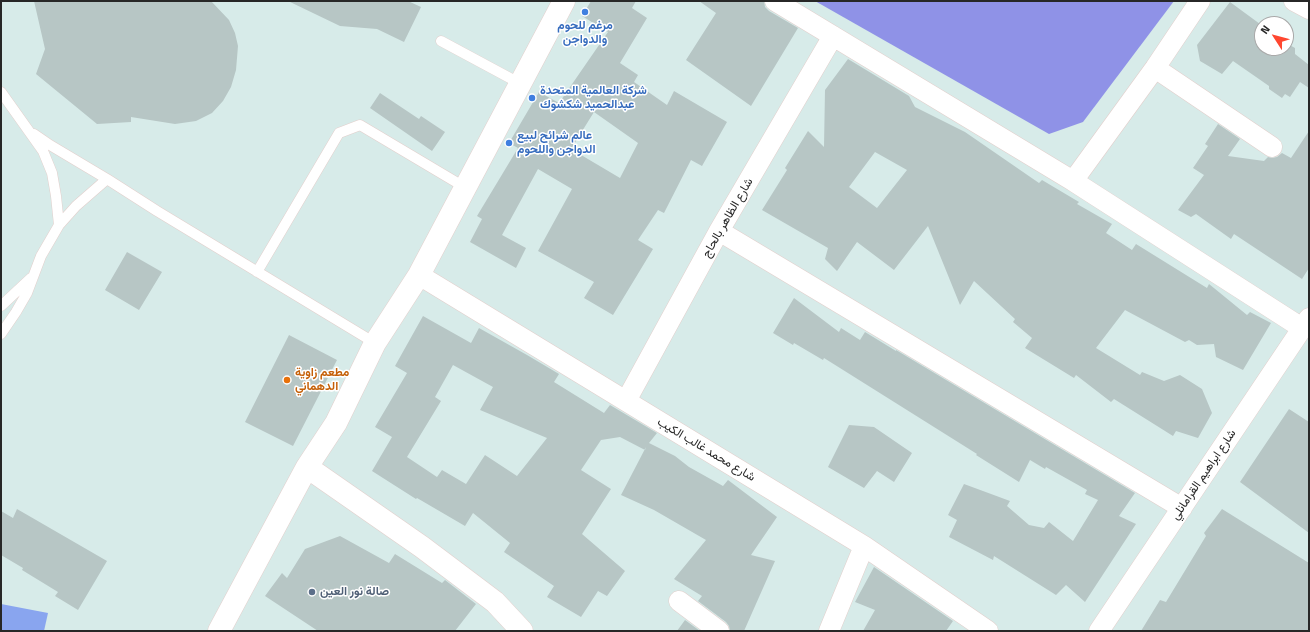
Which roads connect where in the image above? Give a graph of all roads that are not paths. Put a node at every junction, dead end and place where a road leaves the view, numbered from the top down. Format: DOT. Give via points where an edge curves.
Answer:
graph roads {
  1 [pos="564,1"];
  2 [pos="775,1"];
  3 [pos="1200,1"];
  4 [pos="1294,1"];
  5 [pos="1309,9"];
  6 [pos="833,36"];
  7 [pos="441,41"];
  8 [pos="1155,68"];
  9 [pos="521,84"];
  10 [pos="1,92"];
  11 [pos="30,131"];
  12 [pos="1272,147"];
  13 [pos="107,179"];
  14 [pos="1072,181"];
  15 [pos="466,188"];
  16 [pos="59,225"];
  17 [pos="719,231"];
  18 [pos="257,272"];
  19 [pos="35,274"];
  20 [pos="419,275"];
  21 [pos="1,306"];
  22 [pos="1306,323"];
  23 [pos="1,334"];
  24 [pos="375,343"];
  25 [pos="626,401"];
  26 [pos="307,467"];
  27 [pos="1182,508"];
  28 [pos="864,546"];
  29 [pos="679,601"];
  30 [pos="219,631"];
  31 [pos="522,631"];
  32 [pos="719,631"];
  33 [pos="829,631"];
  34 [pos="988,631"];
  35 [pos="1099,631"];
  1 -- 9 [label="street"];
  2 -- 6 [label="street"];
  3 -- 8 [label="street"];
  4 -- 5 [label="street"];
  6 -- 14 [label="street"];
  6 -- 17 [label="street, شارع الظاهر بالحاج"];
  7 -- 9 [label="lane"];
  8 -- 12 [label="street"];
  8 -- 14 [label="street"];
  9 -- 15 [label="street"];
  10 -- 11 [label="lane"];
  11 -- 13 [label="lane"];
  11 -- 16 [label="lane" via="43,151 52,173"];
  13 -- 16 [label="lane"];
  13 -- 18 [label="lane"];
  14 -- 22 [label="street"];
  15 -- 18 [label="lane" via="360,125 338,132"];
  15 -- 20 [label="street"];
  16 -- 19 [label="lane" via="41,256"];
  17 -- 25 [label="street, شارع الظاهر بالحاج"];
  17 -- 27 [label="street"];
  18 -- 24 [label="lane"];
  19 -- 21 [label="lane"];
  19 -- 23 [label="lane" via="16,312"];
  20 -- 24 [label="street"];
  20 -- 25 [label="street, شارع محمد غالب الكيب"];
  22 -- 27 [label="street, شارع ابراهيم القرامانلي"];
  24 -- 26 [label="street" via="336,423"];
  25 -- 28 [label="street, شارع محمد غالب الكيب"];
  26 -- 30 [label="street"];
  26 -- 31 [label="street" via="496,602"];
  27 -- 35 [label="street, شارع ابراهيم القرامانلي"];
  28 -- 33 [label="street"];
  28 -- 34 [label="street, شارع محمد غالب الكيب"];
  29 -- 32 [label="street"];
}
